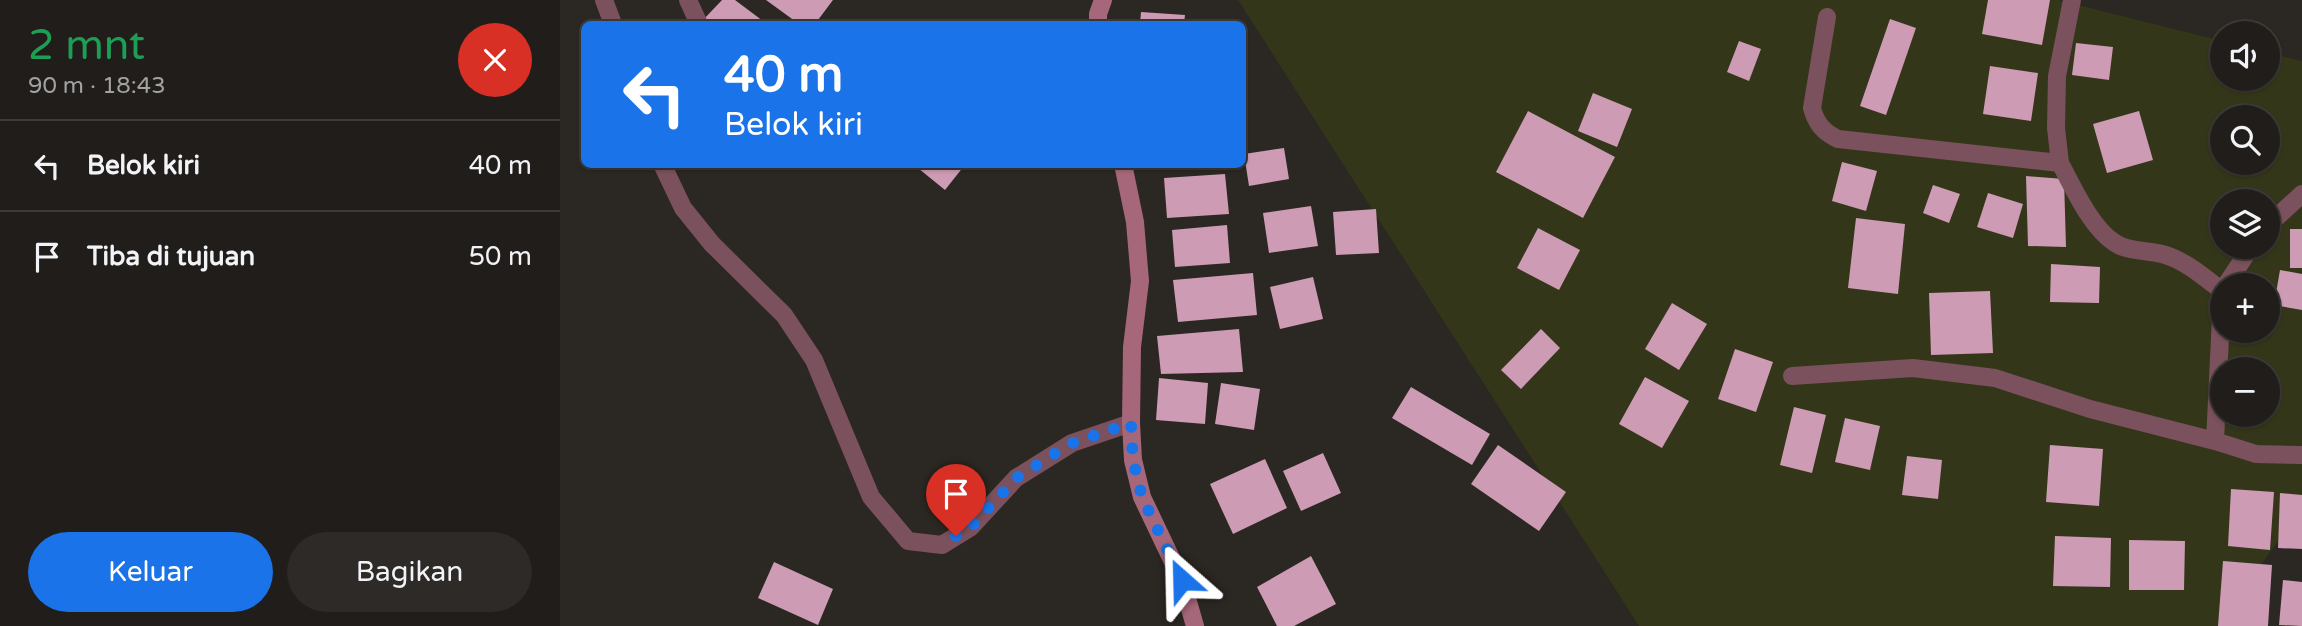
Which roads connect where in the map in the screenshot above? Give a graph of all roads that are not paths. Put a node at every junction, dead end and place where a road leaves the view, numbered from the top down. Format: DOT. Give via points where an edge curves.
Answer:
graph roads {
  1 [pos="604,0"];
  2 [pos="688,0"];
  3 [pos="1103,0"];
  4 [pos="2072,0"];
  5 [pos="1827,17"];
  6 [pos="611,21"];
  7 [pos="698,21"];
  8 [pos="1098,21"];
  9 [pos="2060,163"];
  10 [pos="664,168"];
  11 [pos="1124,168"];
  12 [pos="2302,194"];
  13 [pos="2280,214"];
  14 [pos="2210,282"];
  15 [pos="2220,343"];
  16 [pos="1792,376"];
  17 [pos="1131,423"];
  18 [pos="2215,441"];
  19 [pos="2302,455"];
  20 [pos="1195,626"];
  1 -- 6 [label="street"];
  2 -- 7 [label="street"];
  3 -- 8 [label="main road"];
  4 -- 9 [label="street" via="2057,76"];
  5 -- 9 [label="street" via="1812,108 1826,133 1838,139"];
  9 -- 14 [label="street" via="2080,201 2109,240 2181,261"];
  10 -- 17 [label="street" via="683,208 712,244 784,315 807,349 871,497 908,541 942,545 971,527 1016,478 1072,443"];
  11 -- 17 [label="main road" via="1140,281 1132,347"];
  12 -- 13 [label="street"];
  15 -- 18 [label="street"];
  16 -- 18 [label="street" via="1913,368 1995,378 2090,409"];
  17 -- 20 [label="main road" via="1142,497 1182,580"];
  18 -- 19 [label="street" via="2256,454"];
}
